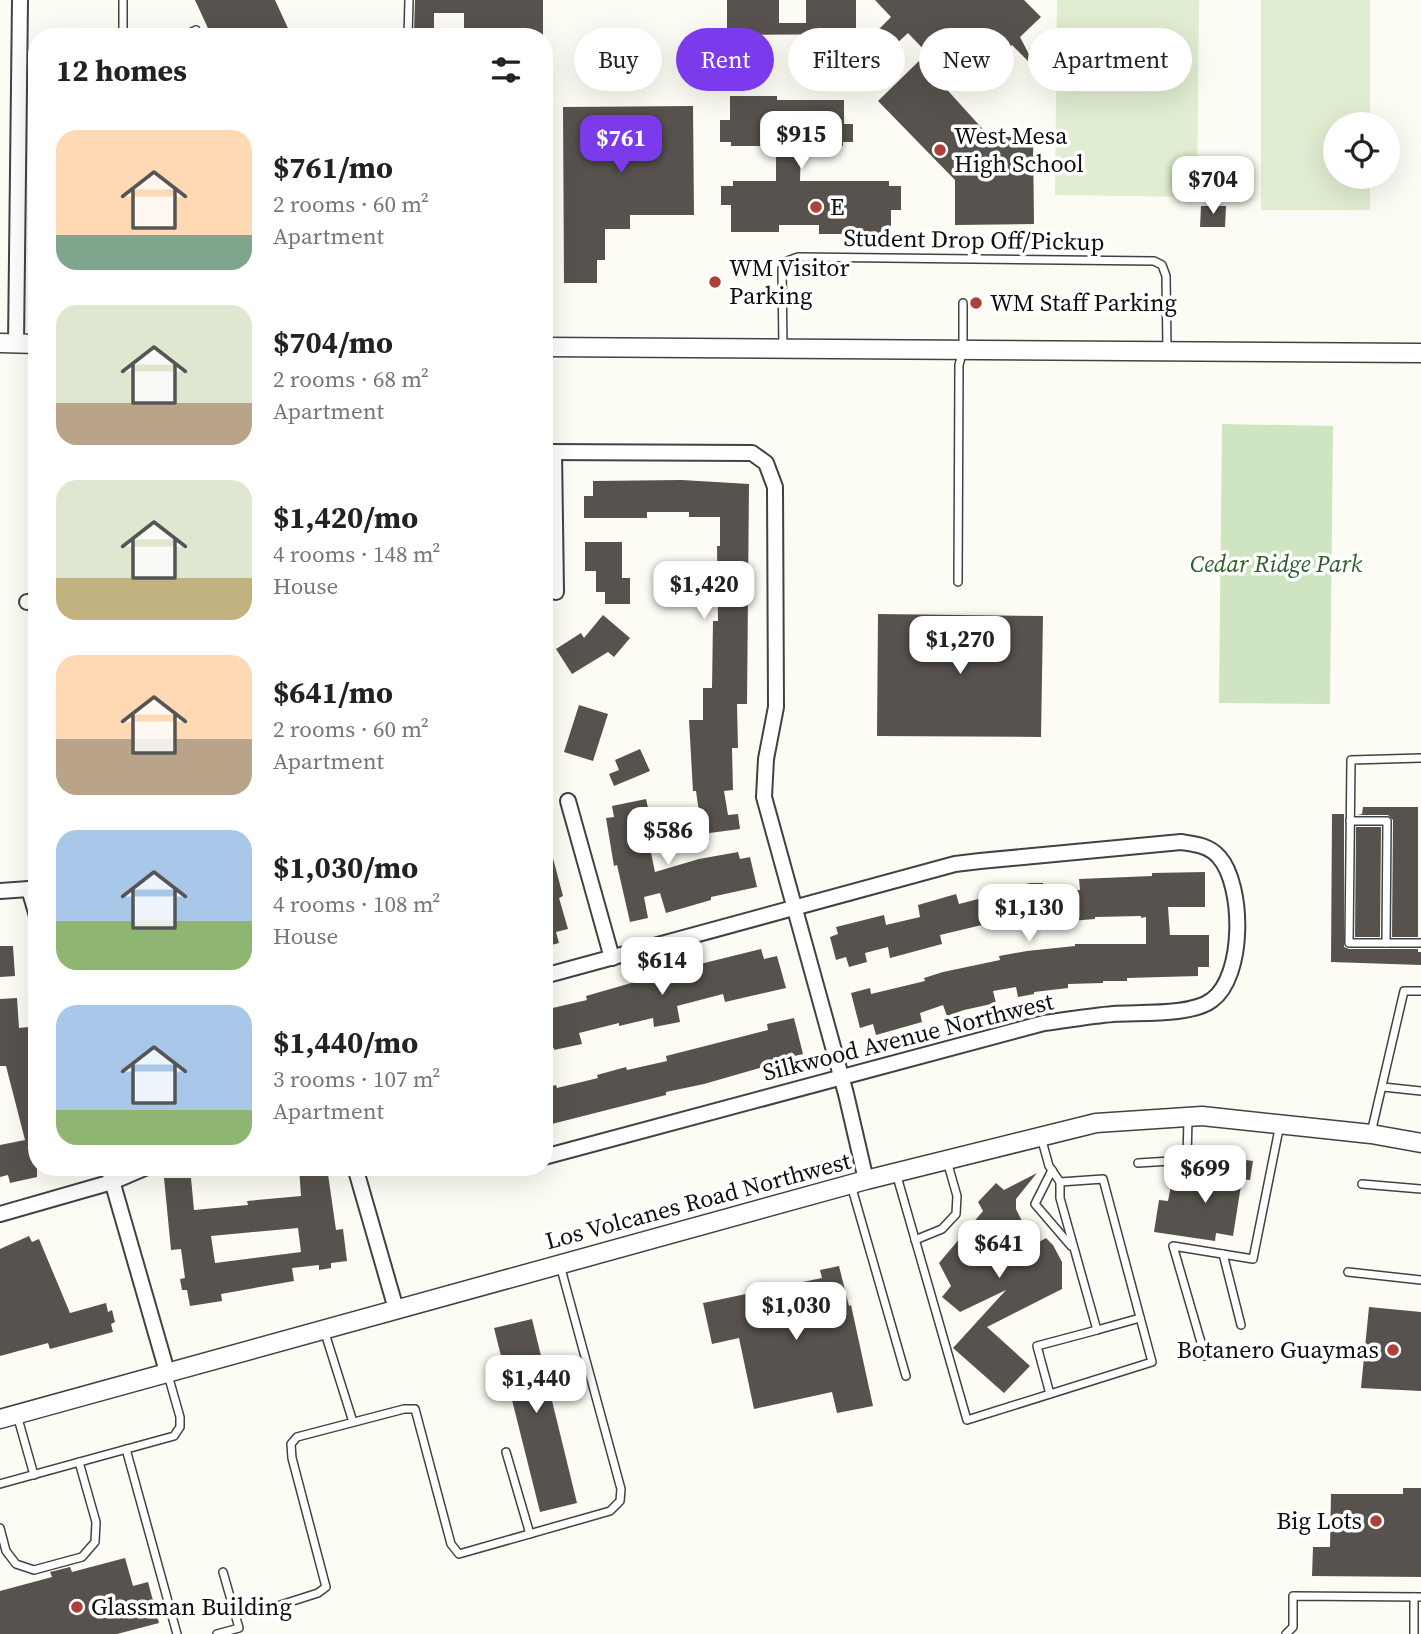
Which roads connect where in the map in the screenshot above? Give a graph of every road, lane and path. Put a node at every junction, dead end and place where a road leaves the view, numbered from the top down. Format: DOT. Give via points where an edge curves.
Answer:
graph roads {
  1 [pos="20,0"];
  2 [pos="123,0"];
  3 [pos="409,0"];
  4 [pos="123,28"];
  5 [pos="408,28"];
  6 [pos="962,303"];
  7 [pos="8,344"];
  8 [pos="28,344"];
  9 [pos="553,347"];
  10 [pos="783,349"];
  11 [pos="963,349"];
  12 [pos="1167,351"];
  13 [pos="1421,353"];
  14 [pos="553,452"];
  15 [pos="553,532"];
  16 [pos="958,583"];
  17 [pos="556,592"];
  18 [pos="1421,758"];
  19 [pos="568,801"];
  20 [pos="1350,821"];
  21 [pos="28,888"];
  22 [pos="0,891"];
  23 [pos="794,909"];
  24 [pos="1386,943"];
  25 [pos="1421,943"];
  26 [pos="612,958"];
  27 [pos="553,974"];
  28 [pos="1421,991"];
  29 [pos="841,1076"];
  30 [pos="1383,1087"];
  31 [pos="1421,1091"];
  32 [pos="1188,1117"];
  33 [pos="1280,1124"];
  34 [pos="1371,1134"];
  35 [pos="1041,1136"];
  36 [pos="1421,1143"];
  37 [pos="553,1155"];
  38 [pos="947,1159"];
  39 [pos="1138,1163"];
  40 [pos="1052,1170"];
  41 [pos="896,1172"];
  42 [pos="104,1176"];
  43 [pos="111,1176"];
  44 [pos="358,1176"];
  45 [pos="858,1182"];
  46 [pos="1060,1182"];
  47 [pos="1362,1184"];
  48 [pos="1421,1189"];
  49 [pos="0,1214"];
  50 [pos="915,1240"];
  51 [pos="1074,1249"];
  52 [pos="1223,1254"];
  53 [pos="560,1264"];
  54 [pos="1348,1272"];
  55 [pos="1421,1280"];
  56 [pos="396,1309"];
  57 [pos="1140,1318"];
  58 [pos="1241,1325"];
  59 [pos="324,1330"];
  60 [pos="1097,1330"];
  61 [pos="1205,1356"];
  62 [pos="168,1374"];
  63 [pos="906,1377"];
  64 [pos="1051,1394"];
  65 [pos="8,1417"];
  66 [pos="353,1422"];
  67 [pos="126,1449"];
  68 [pos="506,1452"];
  69 [pos="79,1462"];
  70 [pos="34,1475"];
  71 [pos="0,1484"];
  72 [pos="0,1528"];
  73 [pos="530,1534"];
  74 [pos="223,1572"];
  75 [pos="1418,1597"];
  76 [pos="271,1608"];
  77 [pos="1293,1627"];
  78 [pos="1301,1632"];
  79 [pos="177,1634"];
  80 [pos="217,1634"];
  81 [pos="1286,1634"];
  82 [pos="1414,1634"];
  1 -- 7 [label="street"];
  2 -- 4 [label="lane"];
  3 -- 5 [label="lane"];
  6 -- 11 [label="lane"];
  7 -- 8 [label="street"];
  9 -- 10 [label="street"];
  10 -- 11 [label="street"];
  10 -- 12 [label="lane, Student Drop Off/Pickup" via="782,269 798,257 1154,261 1162,265 1166,276"];
  11 -- 12 [label="street"];
  11 -- 16 [label="lane"];
  12 -- 13 [label="street"];
  14 -- 23 [label="street" via="752,453 766,463 775,487 776,707 764,797"];
  15 -- 17 [label="street"];
  18 -- 20 [label="lane" via="1350,760"];
  19 -- 26 [label="street"];
  20 -- 24 [label="lane" via="1349,943"];
  20 -- 24 [label="lane" via="1387,821"];
  21 -- 22 [label="street"];
  23 -- 26 [label="street, Silkwood Avenue Northwest"];
  23 -- 29 [label="street"];
  23 -- 29 [label="street, Silkwood Avenue Northwest" via="955,864 1181,842 1203,846 1218,855 1230,873 1236,895 1234,961 1227,984 1212,1001 1191,1009 1044,1023"];
  24 -- 25 [label="lane"];
  26 -- 27 [label="street, Silkwood Avenue Northwest"];
  28 -- 30 [label="lane" via="1404,991"];
  29 -- 37 [label="street, Silkwood Avenue Northwest"];
  29 -- 45 [label="street"];
  30 -- 31 [label="lane"];
  30 -- 34 [label="lane"];
  32 -- 33 [label="street, Los Volcanes Road Northwest"];
  32 -- 35 [label="street, Los Volcanes Road Northwest" via="1096,1124"];
  32 -- 39 [label="lane" via="1187,1160"];
  33 -- 34 [label="street, Los Volcanes Road Northwest"];
  33 -- 52 [label="lane" via="1253,1259"];
  34 -- 36 [label="street, Los Volcanes Road Northwest"];
  35 -- 38 [label="street, Los Volcanes Road Northwest"];
  35 -- 40 [label="lane"];
  38 -- 41 [label="street, Los Volcanes Road Northwest"];
  38 -- 50 [label="lane" via="957,1196 956,1214 942,1229"];
  40 -- 46 [label="lane"];
  40 -- 51 [label="lane" via="1035,1204"];
  41 -- 45 [label="street, Los Volcanes Road Northwest"];
  41 -- 50 [label="lane"];
  42 -- 49 [label="street"];
  43 -- 62 [label="street"];
  44 -- 56 [label="street"];
  45 -- 53 [label="street, Los Volcanes Road Northwest"];
  45 -- 63 [label="lane"];
  46 -- 51 [label="lane"];
  46 -- 57 [label="lane" via="1103,1179"];
  47 -- 48 [label="lane"];
  50 -- 64 [label="lane" via="967,1420"];
  51 -- 60 [label="lane"];
  52 -- 58 [label="lane"];
  52 -- 61 [label="lane" via="1173,1246"];
  53 -- 56 [label="street, Los Volcanes Road Northwest"];
  53 -- 73 [label="lane" via="621,1489 620,1501 610,1511"];
  54 -- 55 [label="lane"];
  56 -- 59 [label="street, Los Volcanes Road Northwest"];
  57 -- 60 [label="lane"];
  57 -- 64 [label="lane" via="1152,1362"];
  59 -- 62 [label="street, Los Volcanes Road Northwest"];
  59 -- 66 [label="lane"];
  60 -- 64 [label="lane" via="1037,1346"];
  62 -- 65 [label="street, Los Volcanes Road Northwest"];
  62 -- 67 [label="lane" via="180,1427 174,1436"];
  65 -- 70 [label="lane"];
  66 -- 73 [label="lane" via="415,1409 451,1544 458,1554"];
  66 -- 76 [label="lane" via="298,1437 290,1444 326,1587"];
  67 -- 69 [label="lane"];
  67 -- 79 [label="lane"];
  68 -- 73 [label="lane"];
  69 -- 70 [label="lane"];
  69 -- 72 [label="lane" via="96,1521 95,1542 82,1557 34,1570 16,1564"];
  70 -- 71 [label="lane"];
  74 -- 80 [label="lane" via="239,1628"];
  75 -- 77 [label="lane" via="1293,1596"];
  75 -- 82 [label="lane"];
  77 -- 78 [label="lane"];
  77 -- 81 [label="lane"];
}
